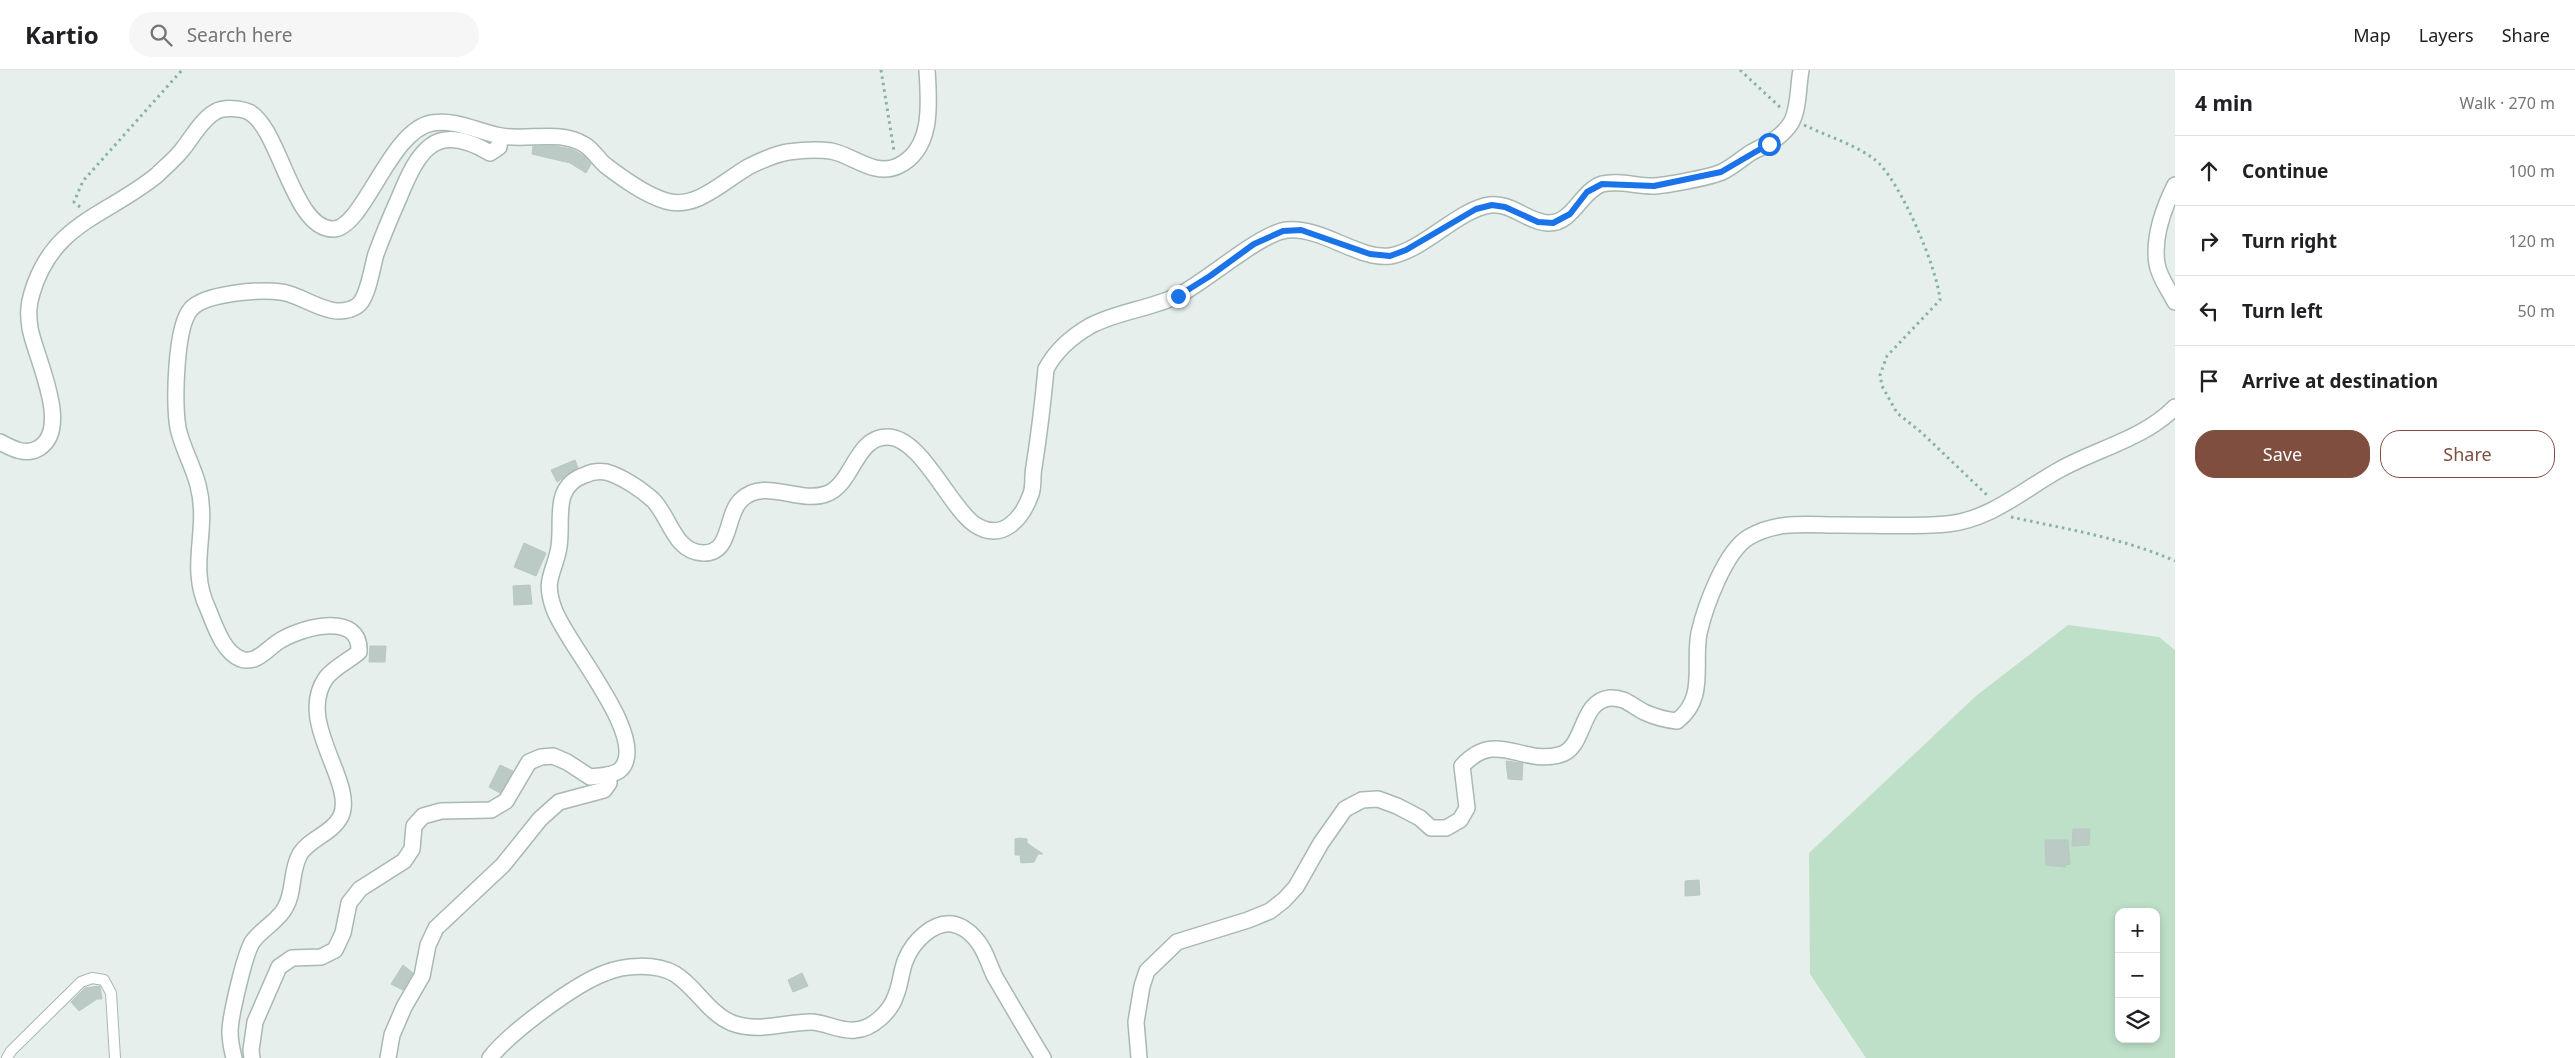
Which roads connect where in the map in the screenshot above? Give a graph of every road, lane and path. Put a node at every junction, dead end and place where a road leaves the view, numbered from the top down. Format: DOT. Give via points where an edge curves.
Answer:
graph roads {
  1 [pos="182,70"];
  2 [pos="880,70"];
  3 [pos="927,70"];
  4 [pos="1740,70"];
  5 [pos="1801,70"];
  6 [pos="1792,120"];
  7 [pos="500,136"];
  8 [pos="897,166"];
  9 [pos="2175,185"];
  10 [pos="89,216"];
  11 [pos="2175,302"];
  12 [pos="2175,407"];
  13 [pos="0,442"];
  14 [pos="1999,506"];
  15 [pos="2175,562"];
  16 [pos="608,775"];
  17 [pos="7,1058"];
  18 [pos="115,1058"];
  19 [pos="234,1058"];
  20 [pos="252,1058"];
  21 [pos="388,1058"];
  22 [pos="490,1058"];
  23 [pos="1044,1058"];
  24 [pos="1139,1058"];
  1 -- 10 [label="path" via="83,181 74,202"];
  2 -- 8 [label="path"];
  3 -- 8 [label="street" via="930,108 926,131 913,154"];
  4 -- 6 [label="path"];
  5 -- 6 [label="street"];
  6 -- 14 [label="path" via="1875,159 1893,179 1929,259 1939,286 1940,300 1887,356 1880,375 1882,386 1898,412"];
  6 -- 16 [label="street" via="1782,135 1721,172 1654,186 1602,184 1587,192 1570,214 1553,223 1538,222 1505,207 1492,205 1476,209 1390,256 1370,254 1301,230 1283,231 1254,244 1178,296 1090,326 1054,354 1046,369 1032,493 1016,522 1005,530 975,525 914,449 900,439 887,437 874,440 863,449 836,488 826,494 812,497 771,491 744,497 734,508 723,544 713,552 690,550 680,543 653,501 618,476 604,472 578,477 562,498 559,550 550,572 548,590 554,612 620,719 627,740 626,758 620,770"];
  7 -- 8 [label="street" via="561,136 585,145 604,164 645,192 665,201 683,204 706,194 751,165 785,152 833,152 866,166"];
  7 -- 10 [label="street" via="449,123 430,123 416,130 375,180 349,223 338,229 328,228 313,220 300,203 262,126 250,112 230,108 216,111 181,152 156,175"];
  7 -- 19 [label="street" via="499,147 490,153 474,143 447,139 427,147 412,165 377,252 365,297 357,306 326,309 283,292 228,295 199,302 189,310 181,332 176,380 178,429 198,485 203,510 197,567 201,596 225,646 238,658 247,660 302,631 341,625 354,632 360,642 359,652 327,676 318,693 317,709 325,745 343,797 341,815 333,827 309,843 300,854 292,872 292,892 284,910 253,941 244,958 230,1032"];
  9 -- 11 [label="street" via="2166,204 2156,251 2157,265"];
  10 -- 13 [label="street" via="51,251 35,282 28,306 30,331 51,399 52,432 47,443 33,451 18,451"];
  12 -- 14 [label="street" via="2140,431 2058,470"];
  14 -- 15 [label="path" via="2010,517 2145,548"];
  14 -- 24 [label="street" via="1950,524 1786,524 1765,529 1747,539 1728,562 1711,597 1699,634 1697,695 1687,714 1677,721 1667,720 1642,711 1630,702 1608,698 1597,702 1572,746 1560,755 1543,756 1489,748 1473,754 1462,766 1467,808 1460,820 1446,828 1432,828 1420,818 1378,799 1362,800 1346,809 1321,843 1296,887 1284,900 1270,911 1248,920 1177,942 1147,971 1136,1022"];
  16 -- 20 [label="street" via="590,777 553,756 541,756 529,762 506,801 491,810 441,811 423,816 414,826 412,849 404,862 360,889 349,903 343,933 335,950 321,957 292,958 279,967 255,1022"];
  16 -- 21 [label="street" via="609,783 604,790 560,802 540,819 504,865 436,928 428,945 422,976 392,1035"];
  17 -- 18 [label="lane" via="81,982 92,978 104,980 111,992"];
  22 -- 23 [label="street" via="523,1026 578,987 620,968 660,969 674,974 722,1018 744,1026 766,1028 812,1022 855,1030 866,1028 884,1014 896,997 906,958 917,941 941,924 965,929 981,946"];
}
